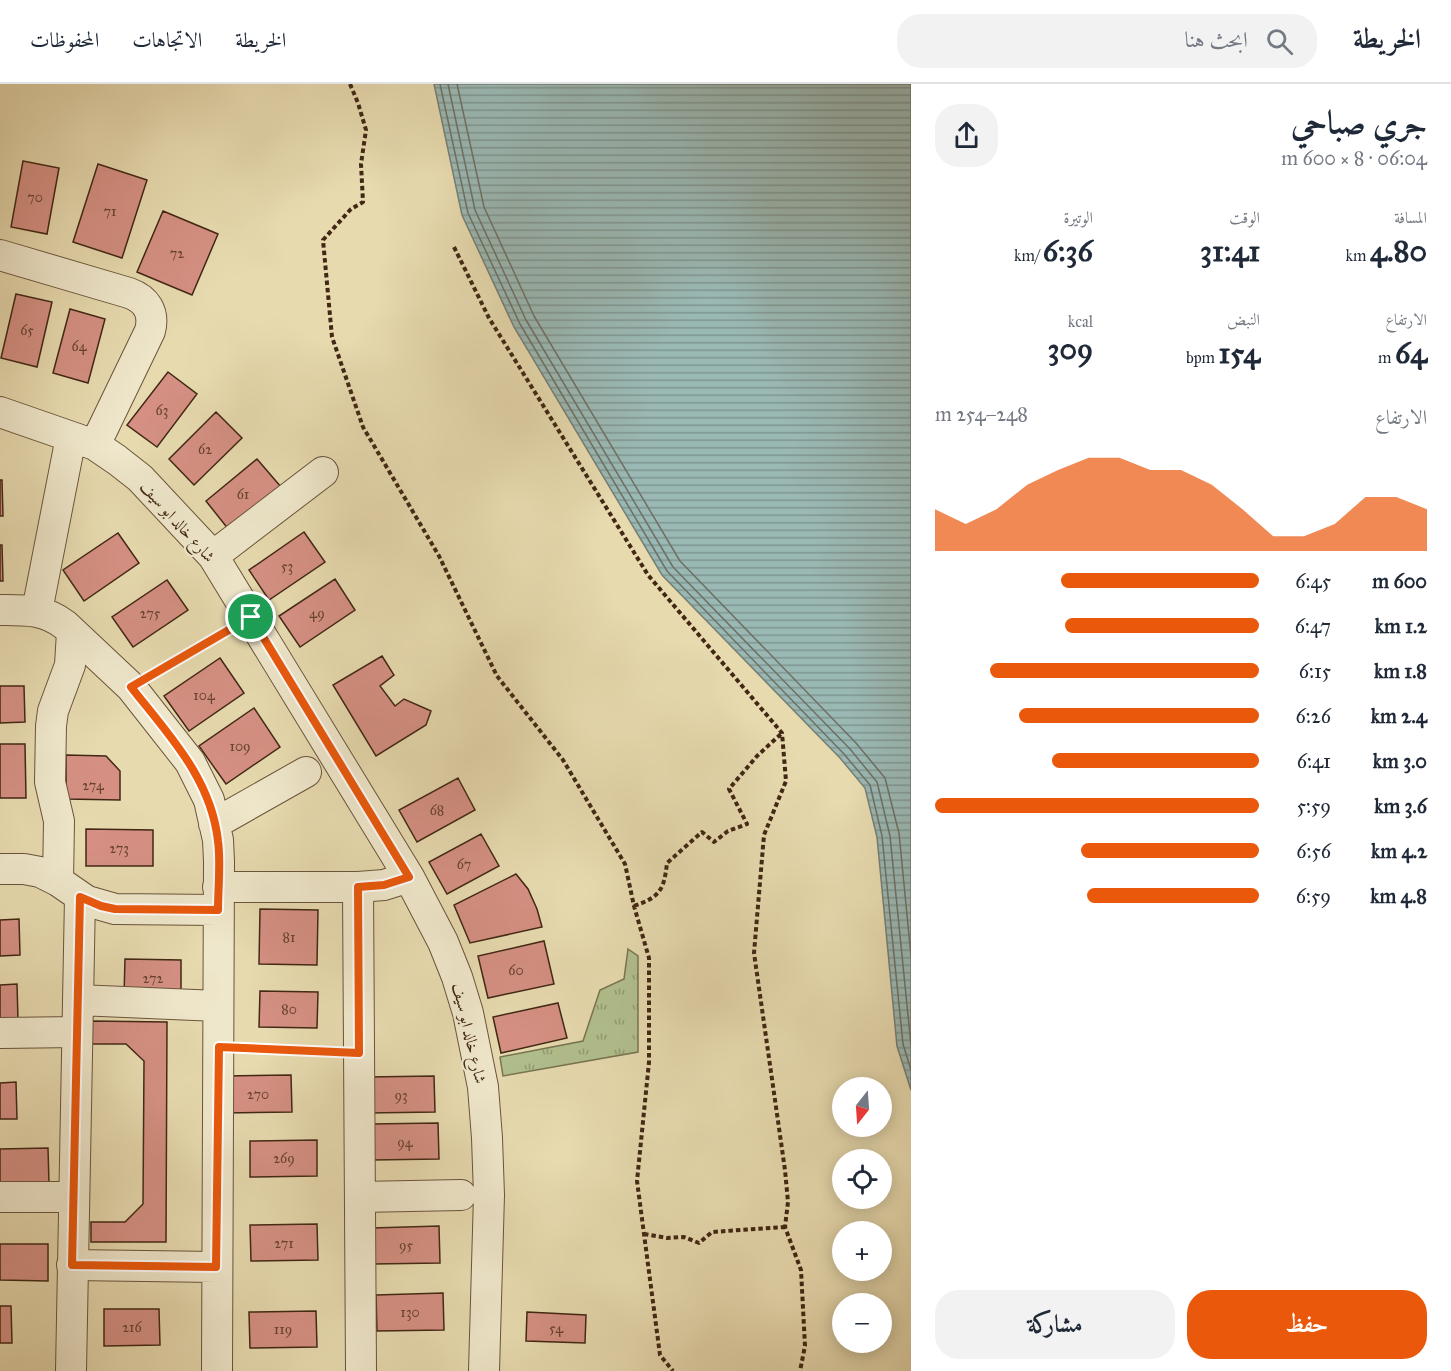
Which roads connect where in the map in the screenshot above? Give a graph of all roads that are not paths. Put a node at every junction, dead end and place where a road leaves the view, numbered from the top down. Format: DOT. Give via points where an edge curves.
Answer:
graph roads {
  1 [pos="0,255"];
  2 [pos="0,412"];
  3 [pos="83,441"];
  4 [pos="323,472"];
  5 [pos="213,556"];
  6 [pos="0,610"];
  7 [pos="37,611"];
  8 [pos="72,632"];
  9 [pos="306,772"];
  10 [pos="214,824"];
  11 [pos="0,869"];
  12 [pos="409,877"];
  13 [pos="358,887"];
  14 [pos="69,889"];
  15 [pos="218,898"];
  16 [pos="78,1000"];
  17 [pos="218,1006"];
  18 [pos="77,1032"];
  19 [pos="0,1033"];
  20 [pos="461,1194"];
  21 [pos="0,1197"];
  22 [pos="74,1197"];
  23 [pos="360,1197"];
  24 [pos="72,1265"];
  25 [pos="216,1267"];
  26 [pos="71,1371"];
  27 [pos="217,1371"];
  28 [pos="362,1371"];
  29 [pos="484,1371"];
  1 -- 3 [label="street" via="129,293 149,307 150,331"];
  2 -- 3 [label="street, شارع خالد ابو سيف"];
  3 -- 5 [label="street, شارع خالد ابو سيف" via="140,478"];
  3 -- 7 [label="street"];
  4 -- 5 [label="street"];
  5 -- 12 [label="street, شارع خالد ابو سيف"];
  6 -- 7 [label="street"];
  7 -- 8 [label="street" via="57,619"];
  8 -- 10 [label="street" via="131,687 190,762 209,800"];
  8 -- 14 [label="street" via="70,665 53,711 50,782"];
  9 -- 10 [label="street"];
  10 -- 15 [label="street" via="218,840"];
  11 -- 14 [label="street" via="32,870"];
  12 -- 13 [label="street" via="384,885"];
  12 -- 29 [label="street, شارع خالد ابو سيف" via="457,977 483,1087 489,1196"];
  13 -- 15 [label="street"];
  13 -- 23 [label="street"];
  14 -- 15 [label="street" via="115,909"];
  14 -- 16 [label="street"];
  15 -- 17 [label="street"];
  16 -- 17 [label="street"];
  16 -- 18 [label="street"];
  17 -- 25 [label="street"];
  18 -- 19 [label="street"];
  18 -- 22 [label="street"];
  20 -- 23 [label="street"];
  21 -- 22 [label="street"];
  22 -- 24 [label="street"];
  23 -- 28 [label="street"];
  24 -- 25 [label="street"];
  24 -- 26 [label="street"];
  25 -- 27 [label="street"];
}
